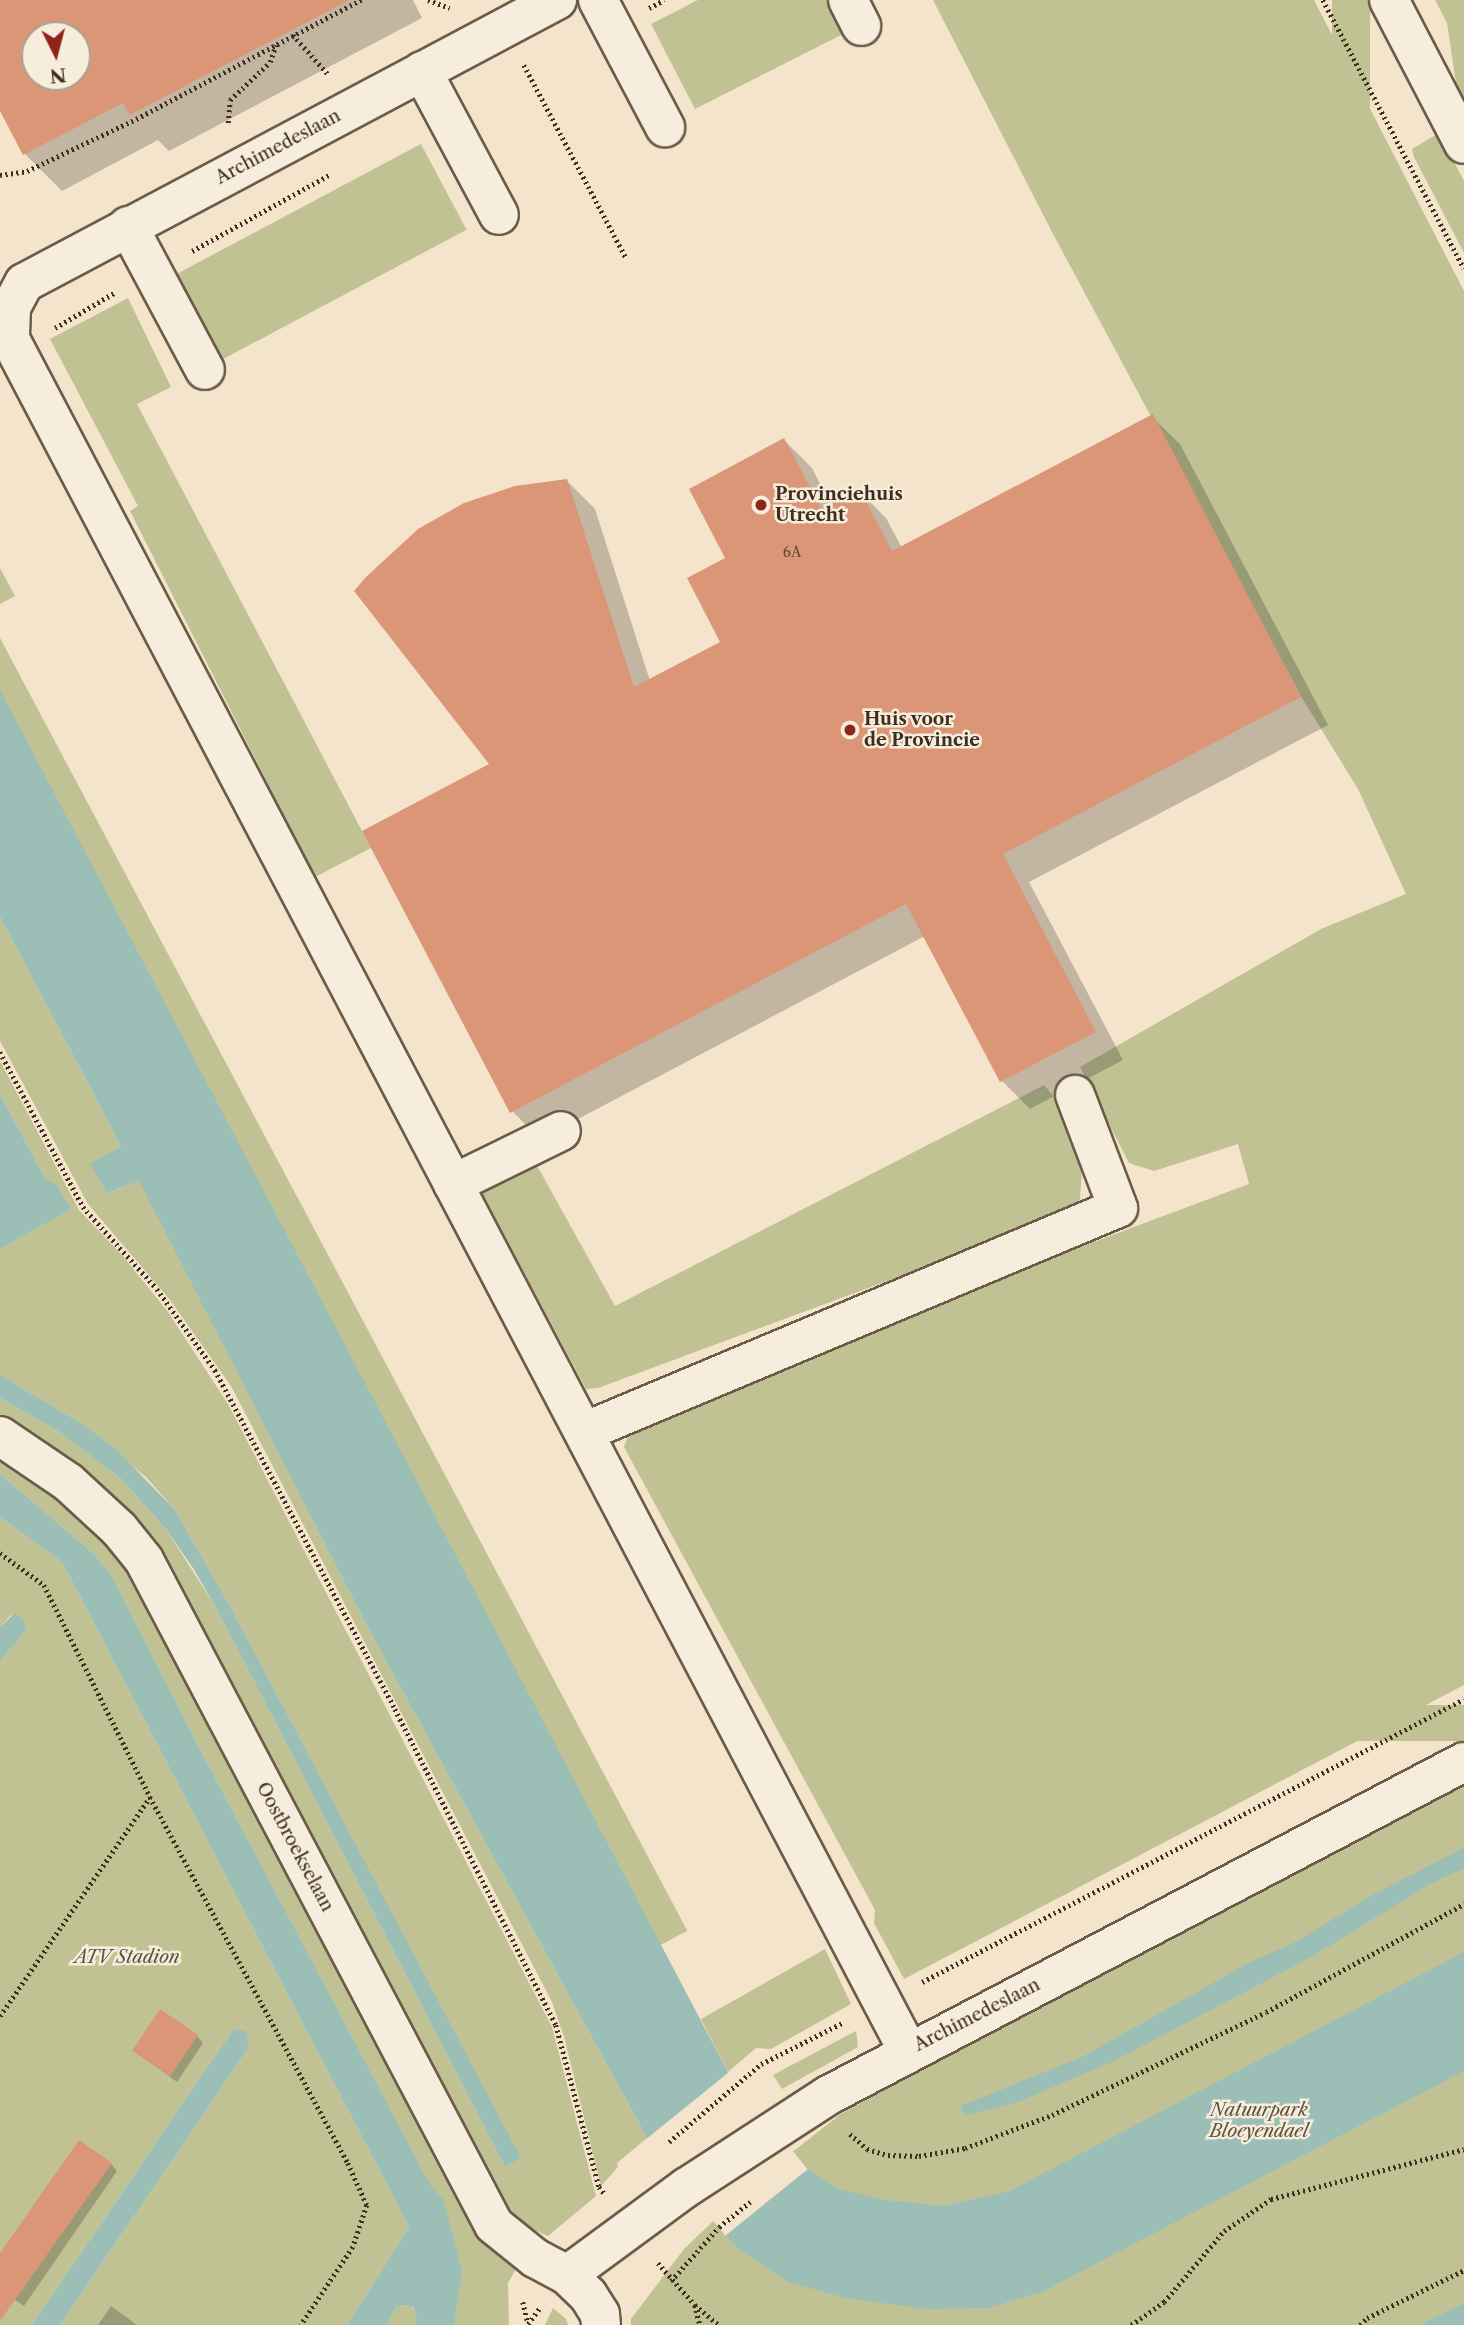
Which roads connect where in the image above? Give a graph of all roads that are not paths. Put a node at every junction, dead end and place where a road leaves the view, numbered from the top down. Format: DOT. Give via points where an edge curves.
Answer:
graph roads {
  1 [pos="558,0"];
  2 [pos="598,0"];
  3 [pos="626,0"];
  4 [pos="1389,0"];
  5 [pos="412,76"];
  6 [pos="1464,144"];
  7 [pos="489,220"];
  8 [pos="118,231"];
  9 [pos="194,375"];
  10 [pos="1075,1095"];
  11 [pos="561,1131"];
  12 [pos="453,1184"];
  13 [pos="584,1432"];
  14 [pos="0,1436"];
  15 [pos="1464,1762"];
  16 [pos="908,2051"];
  17 [pos="567,2275"];
  18 [pos="601,2325"];
  1 -- 5 [label="street, Archimedeslaan"];
  2 -- 3 [label="street" via="675,122"];
  4 -- 6 [label="street"];
  5 -- 7 [label="street"];
  5 -- 8 [label="street, Archimedeslaan"];
  8 -- 9 [label="street"];
  8 -- 12 [label="street, Archimedeslaan" via="24,283 10,307 13,349"];
  10 -- 13 [label="street" via="1118,1208"];
  11 -- 12 [label="street"];
  12 -- 13 [label="street"];
  13 -- 16 [label="street"];
  14 -- 17 [label="street, Oostbroekselaan" via="68,1482 119,1529 144,1560 494,2225 535,2258"];
  15 -- 16 [label="street, Archimedeslaan"];
  16 -- 17 [label="street, Archimedeslaan" via="775,2128"];
  17 -- 18 [label="street" via="588,2295"];
}
